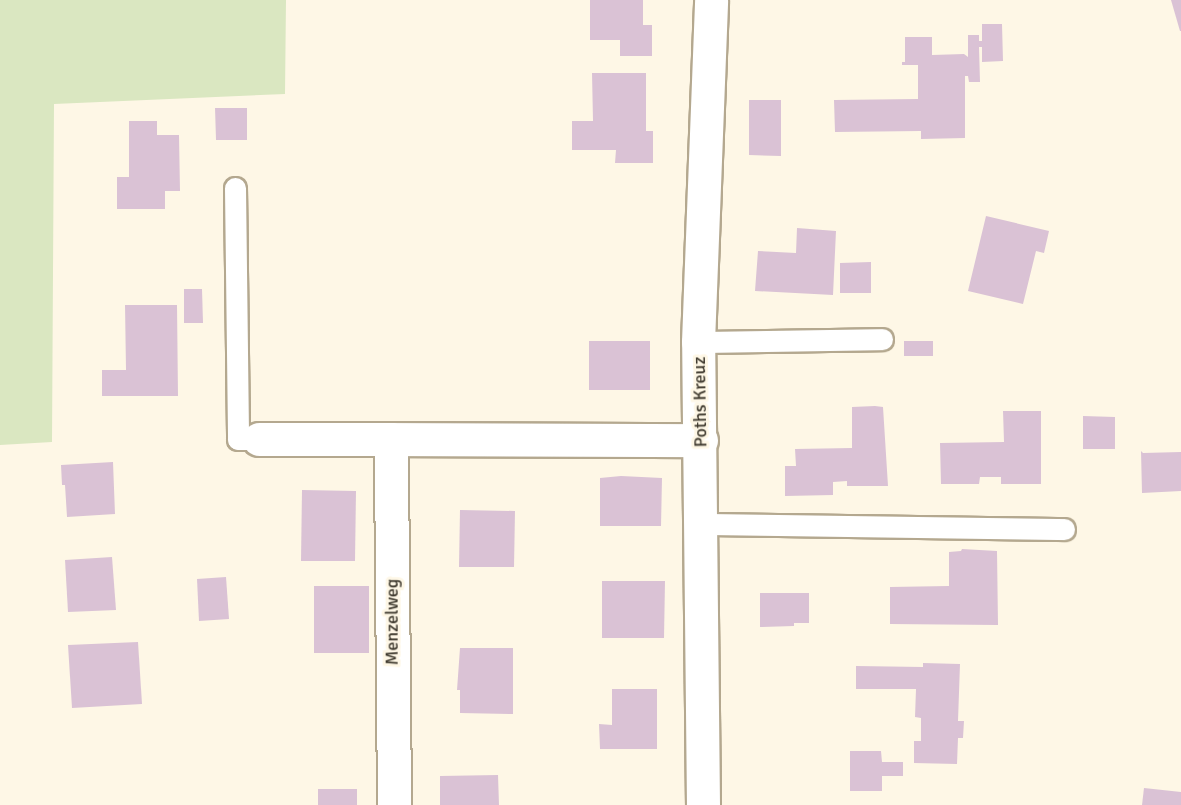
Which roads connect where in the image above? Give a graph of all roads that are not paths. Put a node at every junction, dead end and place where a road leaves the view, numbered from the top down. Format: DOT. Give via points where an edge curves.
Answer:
graph roads {
  1 [pos="711,0"];
  2 [pos="235,188"];
  3 [pos="882,339"];
  4 [pos="698,342"];
  5 [pos="260,439"];
  6 [pos="391,439"];
  7 [pos="701,440"];
  8 [pos="701,524"];
  9 [pos="1064,529"];
  10 [pos="394,805"];
  11 [pos="703,805"];
  1 -- 4 [label="street, Poths Kreuz"];
  2 -- 5 [label="lane" via="238,439"];
  3 -- 4 [label="lane"];
  4 -- 7 [label="street, Poths Kreuz"];
  5 -- 6 [label="street"];
  6 -- 7 [label="street"];
  6 -- 10 [label="street, Menzelweg"];
  7 -- 8 [label="street, Poths Kreuz"];
  8 -- 9 [label="lane"];
  8 -- 11 [label="street, Poths Kreuz"];
}
